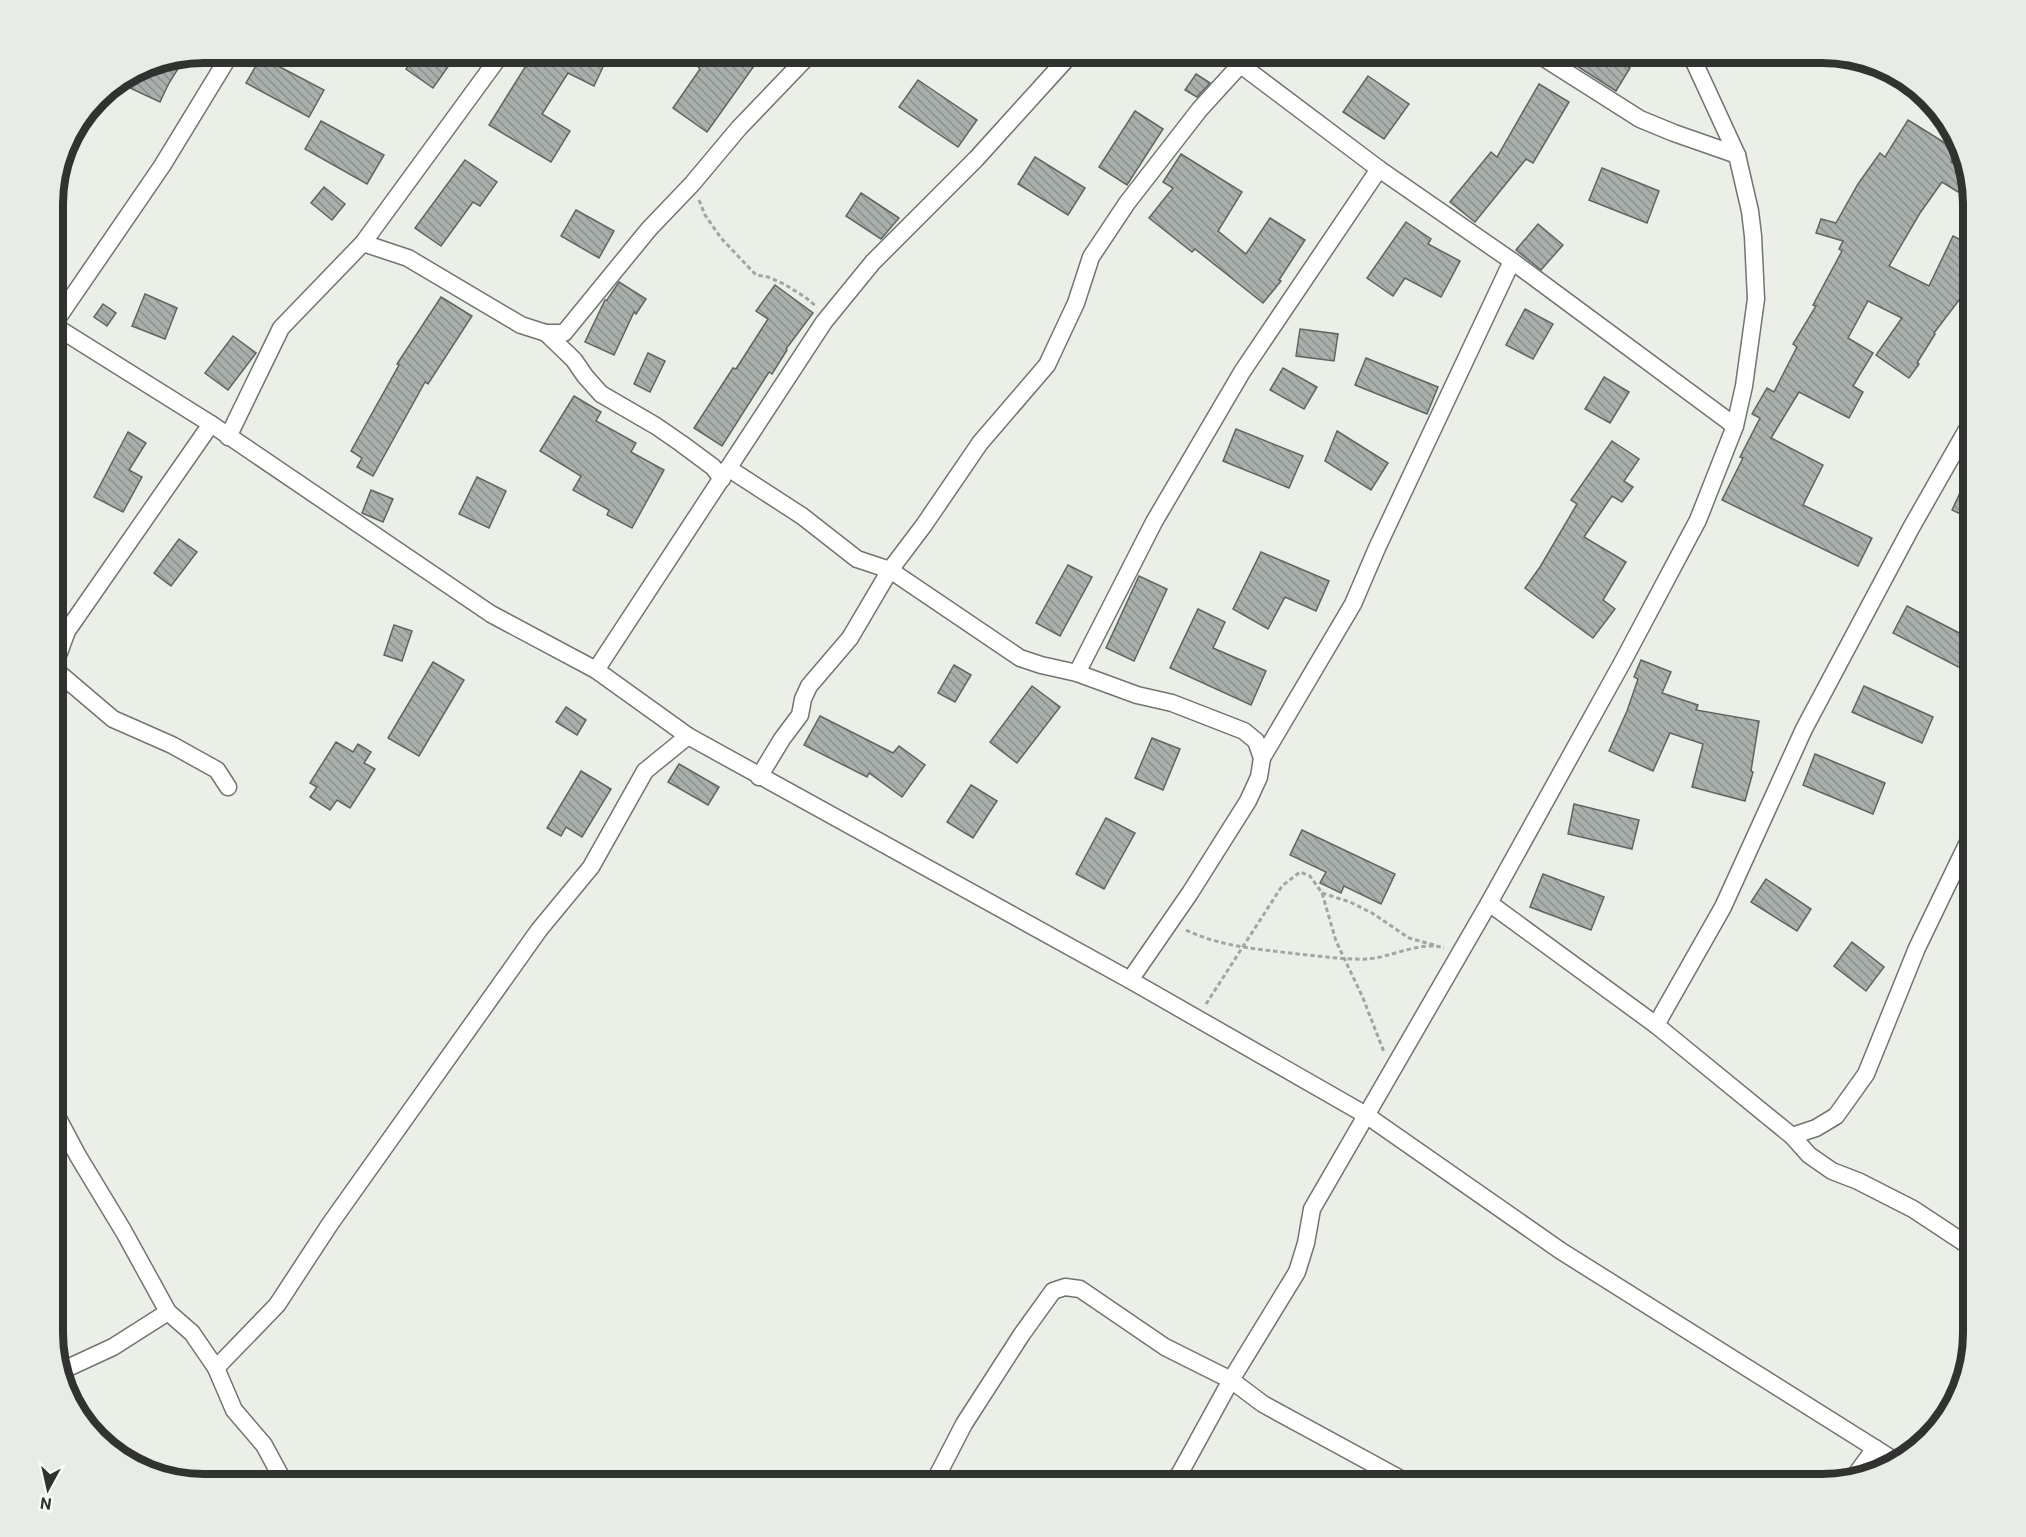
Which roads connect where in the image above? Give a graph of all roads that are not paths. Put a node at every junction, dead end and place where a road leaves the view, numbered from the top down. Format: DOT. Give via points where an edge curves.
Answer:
graph roads {
  1 [pos="224,63"];
  2 [pos="494,63"];
  3 [pos="801,63"];
  4 [pos="1062,63"];
  5 [pos="1553,63"];
  6 [pos="1695,63"];
  7 [pos="1241,64"];
  8 [pos="1737,155"];
  9 [pos="1379,169"];
  10 [pos="363,243"];
  11 [pos="1512,261"];
  12 [pos="63,310"];
  13 [pos="63,331"];
  14 [pos="546,333"];
  15 [pos="211,424"];
  16 [pos="1735,426"];
  17 [pos="228,437"];
  18 [pos="1963,438"];
  19 [pos="725,473"];
  20 [pos="890,570"];
  21 [pos="63,623"];
  22 [pos="596,670"];
  23 [pos="1077,673"];
  24 [pos="63,676"];
  25 [pos="688,736"];
  26 [pos="1262,758"];
  27 [pos="759,777"];
  28 [pos="228,786"];
  29 [pos="1963,854"];
  30 [pos="1489,903"];
  31 [pos="1130,980"];
  32 [pos="1656,1024"];
  33 [pos="1366,1115"];
  34 [pos="63,1127"];
  35 [pos="1792,1136"];
  36 [pos="1963,1242"];
  37 [pos="168,1312"];
  38 [pos="68,1368"];
  39 [pos="216,1368"];
  40 [pos="1231,1380"];
  41 [pos="1875,1448"];
  42 [pos="1888,1457"];
  43 [pos="1860,1468"];
  44 [pos="277,1474"];
  45 [pos="939,1474"];
  46 [pos="1179,1474"];
  47 [pos="1390,1474"];
  1 -- 12 [label="street" via="162,166"];
  2 -- 10 [label="street"];
  3 -- 14 [label="street" via="649,229 564,333"];
  4 -- 19 [label="street" via="976,159 873,262 824,322"];
  5 -- 8 [label="street" via="1640,119"];
  6 -- 8 [label="street"];
  7 -- 9 [label="street"];
  7 -- 20 [label="street" via="1200,109 1127,203 1091,257 1076,303 1047,365 980,442"];
  8 -- 16 [label="street" via="1750,211 1756,300"];
  9 -- 11 [label="street"];
  9 -- 23 [label="street" via="1242,372 1154,522"];
  10 -- 14 [label="street" via="408,258 521,325"];
  10 -- 17 [label="street" via="281,328"];
  11 -- 16 [label="street"];
  11 -- 26 [label="street" via="1353,604"];
  13 -- 15 [label="street"];
  14 -- 19 [label="street" via="601,394"];
  15 -- 17 [label="street"];
  15 -- 21 [label="street"];
  16 -- 30 [label="street" via="1698,520"];
  17 -- 22 [label="street" via="491,614"];
  18 -- 32 [label="street" via="1804,729 1723,907"];
  19 -- 20 [label="street" via="802,516 857,559"];
  19 -- 22 [label="street"];
  20 -- 23 [label="street" via="1020,658"];
  20 -- 27 [label="street" via="850,639 809,686 800,715"];
  22 -- 25 [label="street"];
  23 -- 26 [label="street" via="1244,731 1256,741"];
  24 -- 28 [label="street" via="113,719 217,770"];
  25 -- 27 [label="street"];
  25 -- 39 [label="street" via="645,771 591,867 539,930 277,1305"];
  26 -- 31 [label="street" via="1259,777 1248,801"];
  27 -- 31 [label="street"];
  29 -- 35 [label="street" via="1917,948 1866,1074 1836,1116"];
  30 -- 32 [label="street"];
  30 -- 33 [label="street"];
  31 -- 33 [label="street"];
  32 -- 35 [label="street"];
  33 -- 40 [label="street" via="1312,1209 1297,1272"];
  33 -- 41 [label="street" via="1561,1251"];
  34 -- 37 [label="street"];
  35 -- 36 [label="street" via="1809,1155 1832,1171 1913,1209"];
  37 -- 38 [label="street" via="113,1347"];
  37 -- 39 [label="street" via="192,1333"];
  39 -- 44 [label="street" via="234,1410 264,1445"];
  40 -- 45 [label="street" via="1165,1347 1080,1289 1065,1287 1053,1291 1022,1334 964,1424"];
  40 -- 46 [label="street"];
  40 -- 47 [label="street" via="1263,1404"];
  41 -- 42 [label="street"];
  41 -- 43 [label="street"];
}
